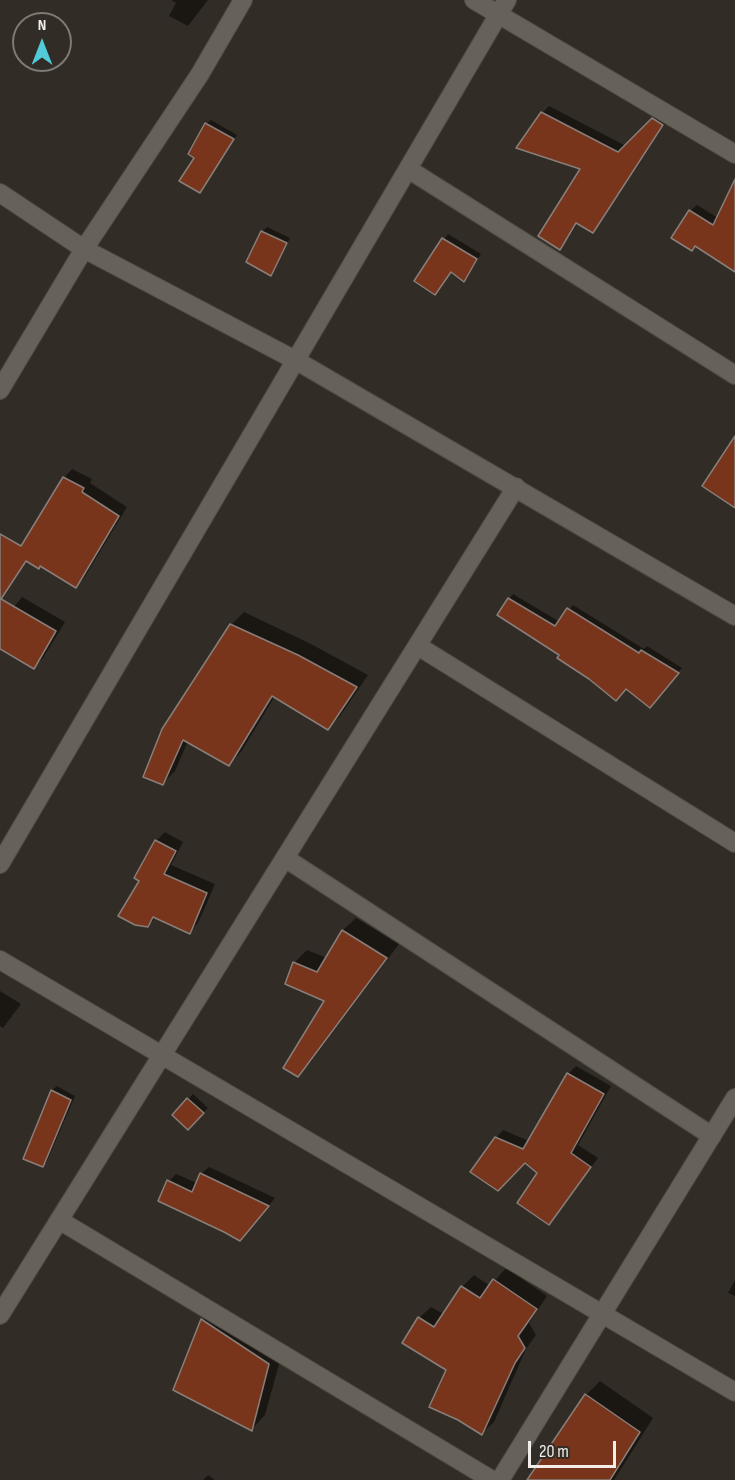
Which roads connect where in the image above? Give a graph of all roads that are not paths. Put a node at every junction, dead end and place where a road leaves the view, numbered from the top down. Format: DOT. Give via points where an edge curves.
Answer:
graph roads {
  1 [pos="243,0"];
  2 [pos="474,0"];
  3 [pos="503,7"];
  4 [pos="735,154"];
  5 [pos="408,169"];
  6 [pos="0,193"];
  7 [pos="84,249"];
  8 [pos="297,361"];
  9 [pos="735,375"];
  10 [pos="0,390"];
  11 [pos="516,487"];
  12 [pos="735,616"];
  13 [pos="418,646"];
  14 [pos="735,843"];
  15 [pos="285,858"];
  16 [pos="0,864"];
  17 [pos="0,960"];
  18 [pos="162,1055"];
  19 [pos="735,1098"];
  20 [pos="712,1136"];
  21 [pos="59,1220"];
  22 [pos="0,1314"];
  23 [pos="602,1314"];
  24 [pos="735,1392"];
  25 [pos="492,1480"];
  26 [pos="500,1480"];
  1 -- 7 [label="street" via="200,74"];
  2 -- 3 [label="street"];
  3 -- 4 [label="street"];
  3 -- 5 [label="street"];
  5 -- 8 [label="street"];
  5 -- 9 [label="street"];
  6 -- 7 [label="street"];
  7 -- 8 [label="street"];
  7 -- 10 [label="street"];
  8 -- 11 [label="street"];
  8 -- 16 [label="street"];
  11 -- 12 [label="street"];
  11 -- 13 [label="street"];
  13 -- 14 [label="street"];
  13 -- 15 [label="street"];
  15 -- 18 [label="street"];
  15 -- 20 [label="street"];
  17 -- 18 [label="street"];
  18 -- 21 [label="street"];
  18 -- 23 [label="street"];
  19 -- 20 [label="street"];
  20 -- 23 [label="street"];
  21 -- 22 [label="street"];
  21 -- 25 [label="street"];
  23 -- 24 [label="street"];
  23 -- 26 [label="street"];
}
